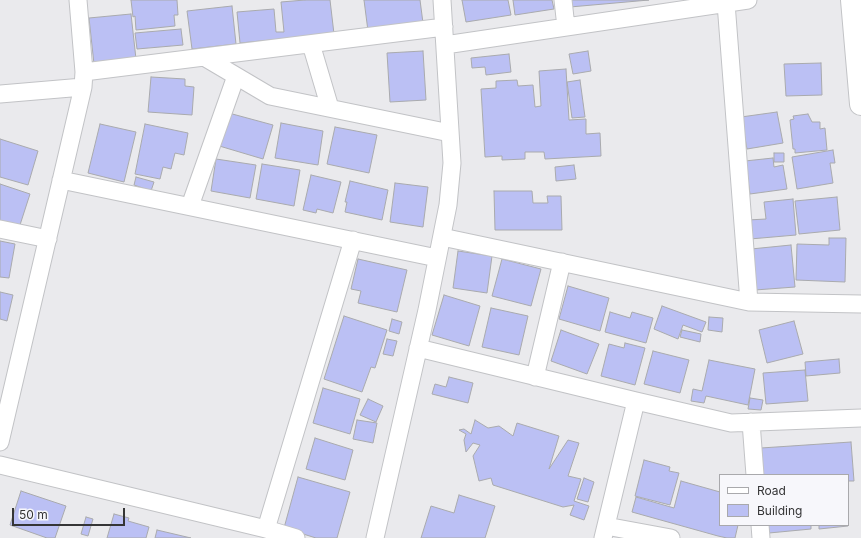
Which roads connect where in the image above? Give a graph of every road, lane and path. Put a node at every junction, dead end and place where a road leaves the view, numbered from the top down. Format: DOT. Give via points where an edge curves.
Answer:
graph roads {
  1 [pos="78,0"];
  2 [pos="442,0"];
  3 [pos="563,0"];
  4 [pos="748,0"];
  5 [pos="852,0"];
  6 [pos="726,3"];
  7 [pos="444,27"];
  8 [pos="566,27"];
  9 [pos="311,44"];
  10 [pos="445,45"];
  11 [pos="204,57"];
  12 [pos="236,76"];
  13 [pos="83,80"];
  14 [pos="0,94"];
  15 [pos="861,104"];
  16 [pos="330,108"];
  17 [pos="450,133"];
  18 [pos="61,180"];
  19 [pos="190,206"];
  20 [pos="0,229"];
  21 [pos="442,237"];
  22 [pos="48,239"];
  23 [pos="353,240"];
  24 [pos="437,258"];
  25 [pos="562,262"];
  26 [pos="749,302"];
  27 [pos="861,304"];
  28 [pos="418,348"];
  29 [pos="535,377"];
  30 [pos="636,401"];
  31 [pos="861,418"];
  32 [pos="751,422"];
  33 [pos="0,442"];
  34 [pos="0,465"];
  35 [pos="756,474"];
  36 [pos="760,526"];
  37 [pos="266,529"];
  38 [pos="605,532"];
  39 [pos="296,538"];
  40 [pos="375,538"];
  41 [pos="671,538"];
  42 [pos="761,538"];
  1 -- 13 [label="street"];
  2 -- 7 [label="street"];
  3 -- 8 [label="street"];
  4 -- 6 [label="street"];
  5 -- 15 [label="main road"];
  6 -- 8 [label="street"];
  6 -- 26 [label="street"];
  7 -- 9 [label="street"];
  7 -- 10 [label="street"];
  8 -- 10 [label="street"];
  9 -- 11 [label="street"];
  9 -- 16 [label="street"];
  10 -- 17 [label="street"];
  11 -- 12 [label="street"];
  11 -- 13 [label="street"];
  12 -- 16 [label="street" via="270,96"];
  12 -- 19 [label="street"];
  13 -- 14 [label="street"];
  13 -- 18 [label="street"];
  16 -- 17 [label="street"];
  17 -- 21 [label="street" via="452,163"];
  18 -- 19 [label="street"];
  18 -- 22 [label="street"];
  19 -- 23 [label="street"];
  20 -- 22 [label="street"];
  21 -- 24 [label="street"];
  21 -- 25 [label="street"];
  22 -- 33 [label="street"];
  23 -- 24 [label="street"];
  23 -- 37 [label="street"];
  24 -- 28 [label="street"];
  25 -- 26 [label="street"];
  25 -- 29 [label="street"];
  26 -- 27 [label="street"];
  28 -- 29 [label="street"];
  28 -- 40 [label="street"];
  29 -- 30 [label="street"];
  30 -- 32 [label="street" via="731,423"];
  30 -- 38 [label="street"];
  31 -- 32 [label="street"];
  32 -- 35 [label="street"];
  34 -- 37 [label="street"];
  36 -- 42 [label="street"];
  37 -- 39 [label="street"];
  38 -- 41 [label="street"];
}
